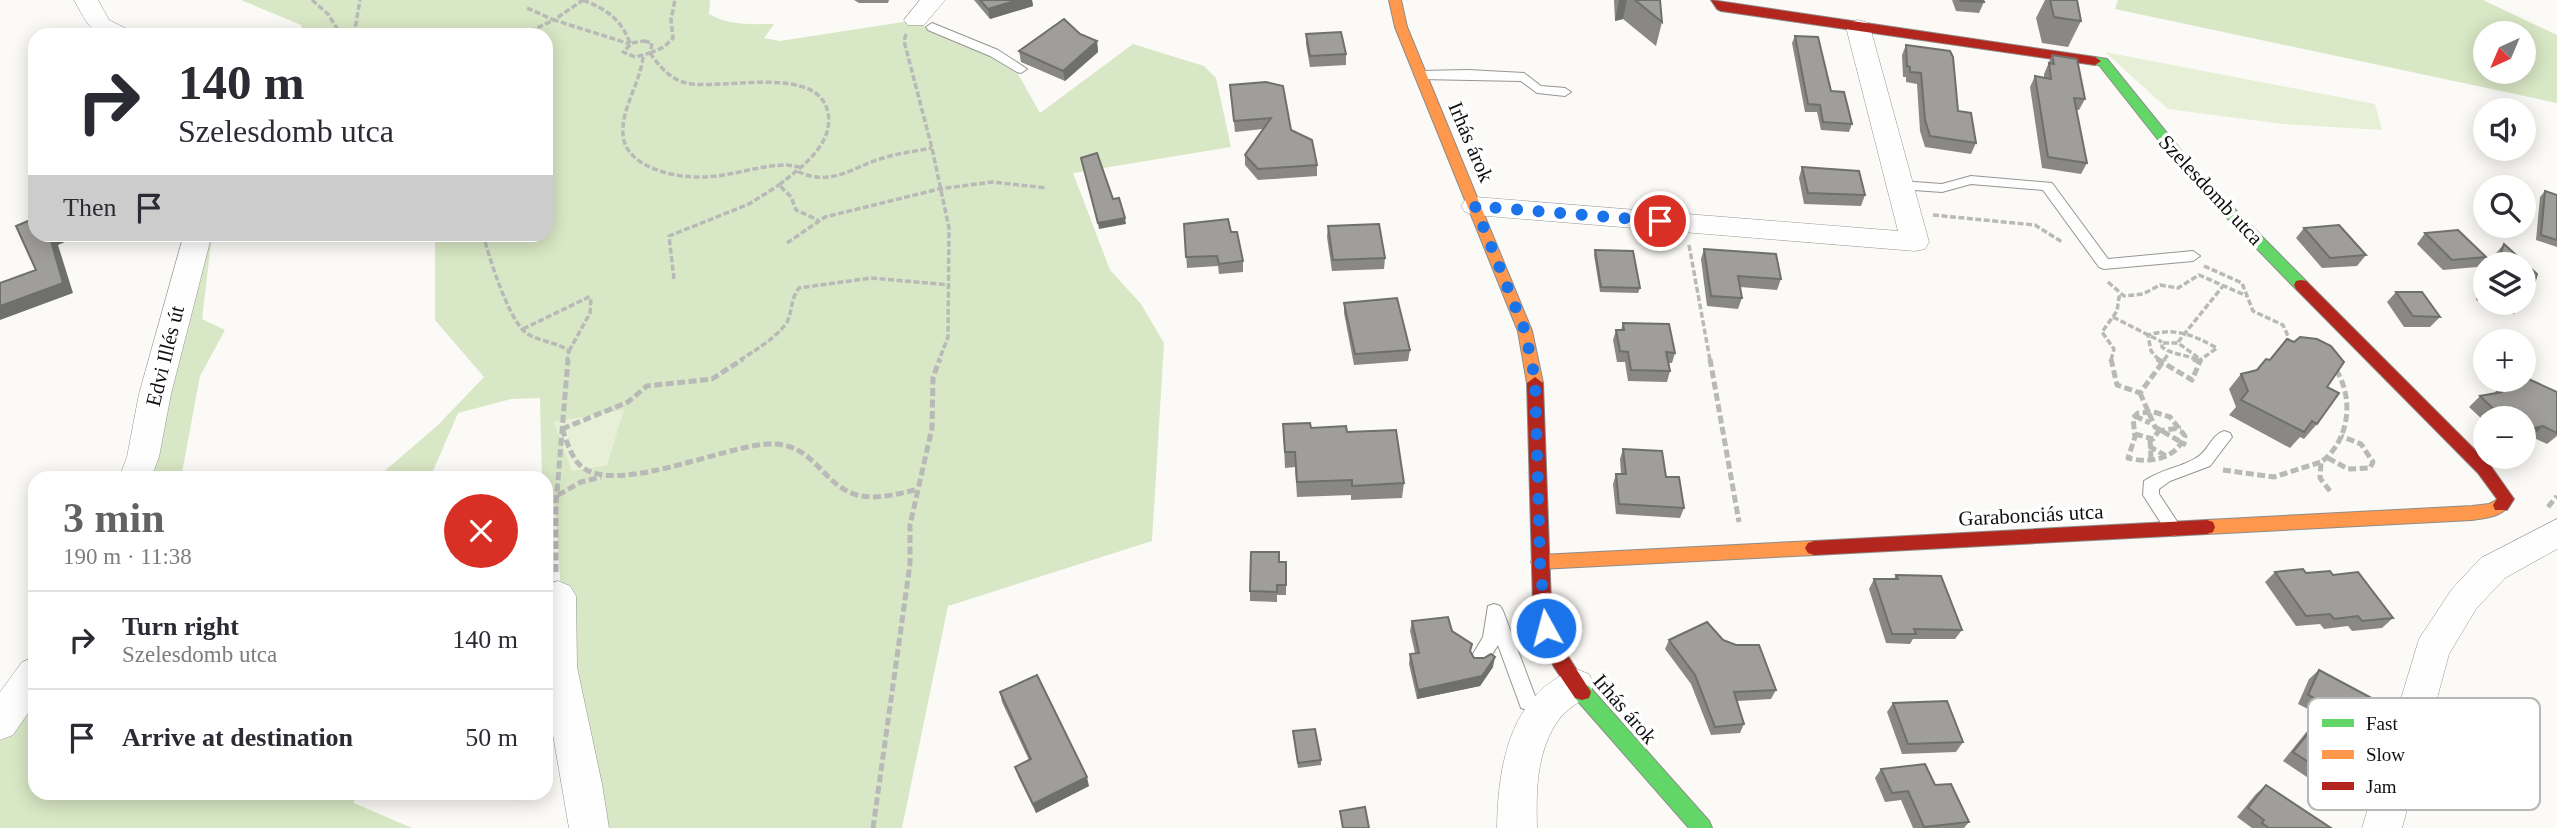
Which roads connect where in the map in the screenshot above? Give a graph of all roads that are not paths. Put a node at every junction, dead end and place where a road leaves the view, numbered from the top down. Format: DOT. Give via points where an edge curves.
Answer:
graph roads {
  1 [pos="86,0"];
  2 [pos="933,0"];
  3 [pos="1395,0"];
  4 [pos="1719,4"];
  5 [pos="924,23"];
  6 [pos="1858,27"];
  7 [pos="106,28"];
  8 [pos="1021,69"];
  9 [pos="1420,75"];
  10 [pos="1565,92"];
  11 [pos="1900,185"];
  12 [pos="1475,206"];
  13 [pos="196,242"];
  14 [pos="2193,256"];
  15 [pos="2224,437"];
  16 [pos="138,471"];
  17 [pos="2501,488"];
  18 [pos="2553,520"];
  19 [pos="2175,529"];
  20 [pos="1540,562"];
  21 [pos="558,596"];
  22 [pos="1479,659"];
  23 [pos="28,683"];
  24 [pos="1576,685"];
  25 [pos="2419,698"];
  26 [pos="1546,708"];
  27 [pos="0,723"];
  28 [pos="2387,810"];
  29 [pos="589,828"];
  30 [pos="1517,828"];
  31 [pos="1702,828"];
  32 [pos="2382,828"];
  1 -- 7 [label="street"];
  2 -- 5 [label="street"];
  3 -- 9 [label="street, Irhás árok"];
  4 -- 6 [label="street, Szelesdomb utca"];
  5 -- 8 [label="lane"];
  6 -- 11 [label="street"];
  6 -- 17 [label="street, Szelesdomb utca" via="2103,62 2195,177"];
  9 -- 10 [label="lane" via="1524,77 1537,89"];
  9 -- 12 [label="street, Irhás árok"];
  11 -- 12 [label="street" via="1916,242"];
  11 -- 14 [label="lane" via="1942,188 1971,180 2047,186 2104,264"];
  12 -- 20 [label="street, Irhás árok" via="1525,331 1535,379"];
  13 -- 16 [label="street, Edvi Illés út"];
  15 -- 19 [label="lane" via="2204,462 2150,486 2151,495"];
  17 -- 19 [label="street, Garabonciás utca" via="2506,499 2502,506 2486,511"];
  18 -- 25 [label="street" via="2493,568 2464,599 2432,650"];
  19 -- 20 [label="street, Garabonciás utca"];
  20 -- 24 [label="street, Irhás árok" via="1546,628 1556,658"];
  21 -- 29 [label="street" via="559,667"];
  22 -- 26 [label="lane" via="1492,638 1494,611 1528,702"];
  23 -- 27 [label="street"];
  24 -- 26 [label="street"];
  24 -- 31 [label="street, Irhás árok"];
  26 -- 30 [label="street" via="1521,764"];
  28 -- 32 [label="street"];
}
